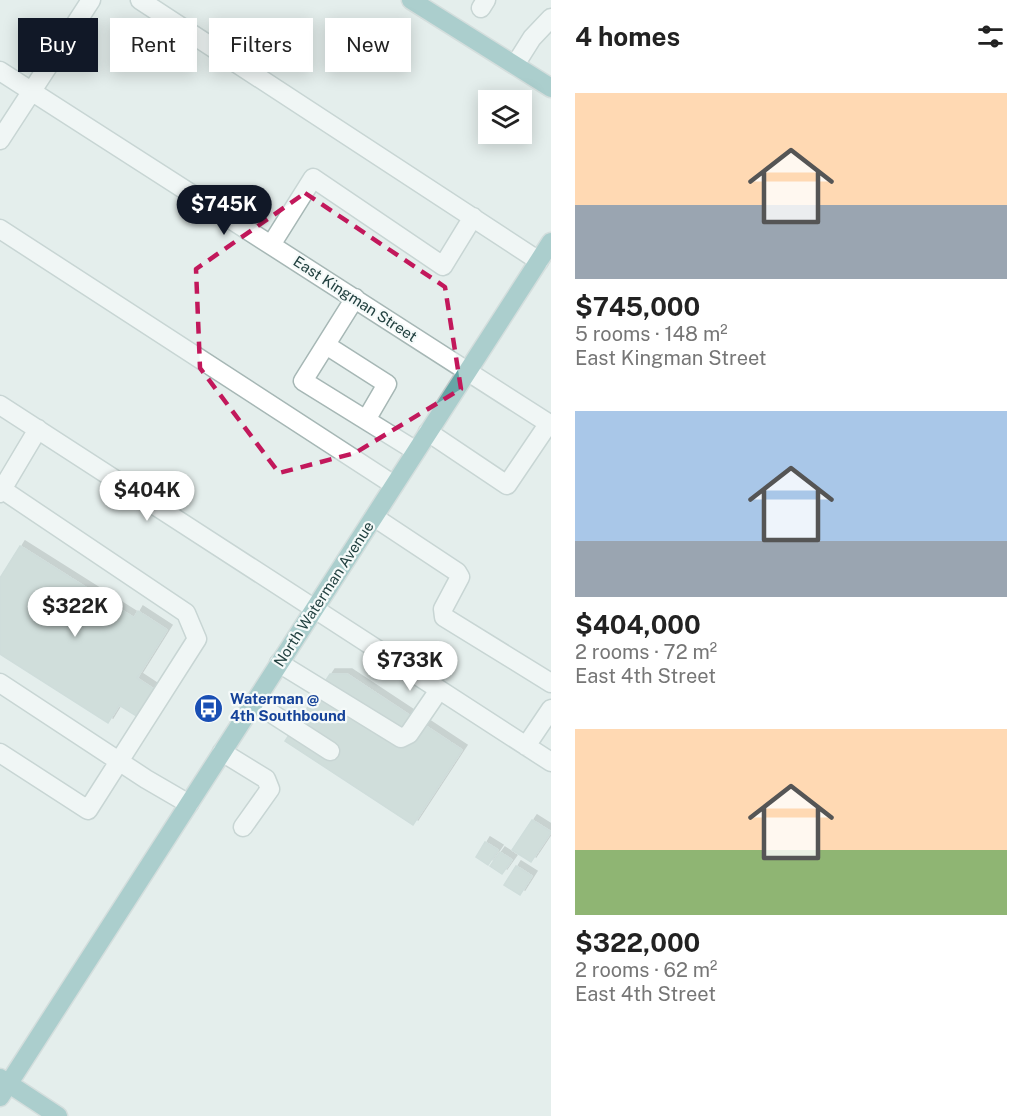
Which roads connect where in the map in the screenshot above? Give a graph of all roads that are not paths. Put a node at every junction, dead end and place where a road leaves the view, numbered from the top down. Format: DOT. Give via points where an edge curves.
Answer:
graph roads {
  1 [pos="92,0"];
  2 [pos="140,0"];
  3 [pos="411,0"];
  4 [pos="551,18"];
  5 [pos="515,65"];
  6 [pos="0,71"];
  7 [pos="551,88"];
  8 [pos="31,92"];
  9 [pos="0,140"];
  10 [pos="473,217"];
  11 [pos="0,229"];
  12 [pos="551,242"];
  13 [pos="271,245"];
  14 [pos="539,261"];
  15 [pos="355,298"];
  16 [pos="326,345"];
  17 [pos="468,370"];
  18 [pos="0,405"];
  19 [pos="366,420"];
  20 [pos="550,424"];
  21 [pos="38,429"];
  22 [pos="428,432"];
  23 [pos="416,451"];
  24 [pos="394,485"];
  25 [pos="1,490"];
  26 [pos="374,518"];
  27 [pos="314,608"];
  28 [pos="279,663"];
  29 [pos="0,683"];
  30 [pos="551,683"];
  31 [pos="439,690"];
  32 [pos="254,702"];
  33 [pos="551,710"];
  34 [pos="526,746"];
  35 [pos="330,751"];
  36 [pos="222,752"];
  37 [pos="0,753"];
  38 [pos="119,761"];
  39 [pos="551,762"];
  40 [pos="189,804"];
  41 [pos="243,827"];
  42 [pos="3,1086"];
  43 [pos="58,1116"];
  1 -- 8 [label="street"];
  2 -- 10 [label="street"];
  3 -- 5 [label="main road"];
  4 -- 5 [label="street"];
  5 -- 7 [label="main road"];
  6 -- 8 [label="street, East Kingman Street"];
  8 -- 9 [label="street"];
  8 -- 13 [label="street, East Kingman Street"];
  10 -- 13 [label="street" via="443,266 313,178"];
  10 -- 14 [label="street"];
  11 -- 24 [label="street"];
  12 -- 14 [label="main road, North Waterman Avenue"];
  13 -- 15 [label="street, East Kingman Street"];
  14 -- 17 [label="main road, North Waterman Avenue"];
  15 -- 16 [label="street"];
  15 -- 17 [label="street, East Kingman Street"];
  16 -- 19 [label="street" via="387,384"];
  16 -- 19 [label="street" via="303,381"];
  17 -- 20 [label="street, East Kingman Street"];
  17 -- 22 [label="main road, North Waterman Avenue"];
  18 -- 21 [label="street"];
  19 -- 23 [label="street"];
  20 -- 22 [label="street" via="507,485"];
  21 -- 25 [label="street"];
  21 -- 27 [label="street"];
  22 -- 23 [label="main road, North Waterman Avenue"];
  23 -- 24 [label="main road, North Waterman Avenue"];
  24 -- 26 [label="main road, North Waterman Avenue"];
  25 -- 38 [label="street" via="186,613 190,622 197,639"];
  26 -- 27 [label="main road, North Waterman Avenue"];
  26 -- 30 [label="street" via="457,572 460,578 443,609 444,617"];
  27 -- 28 [label="main road, North Waterman Avenue"];
  27 -- 31 [label="street"];
  28 -- 31 [label="street" via="401,738 409,734"];
  28 -- 32 [label="main road, North Waterman Avenue"];
  29 -- 38 [label="street"];
  31 -- 34 [label="street"];
  32 -- 35 [label="street"];
  32 -- 36 [label="main road, North Waterman Avenue"];
  33 -- 34 [label="street"];
  34 -- 39 [label="street"];
  36 -- 40 [label="main road, North Waterman Avenue"];
  36 -- 41 [label="street" via="267,779 270,789"];
  37 -- 38 [label="street" via="87,810"];
  38 -- 40 [label="street"];
  40 -- 42 [label="main road, North Waterman Avenue"];
  42 -- 43 [label="main road"];
}
